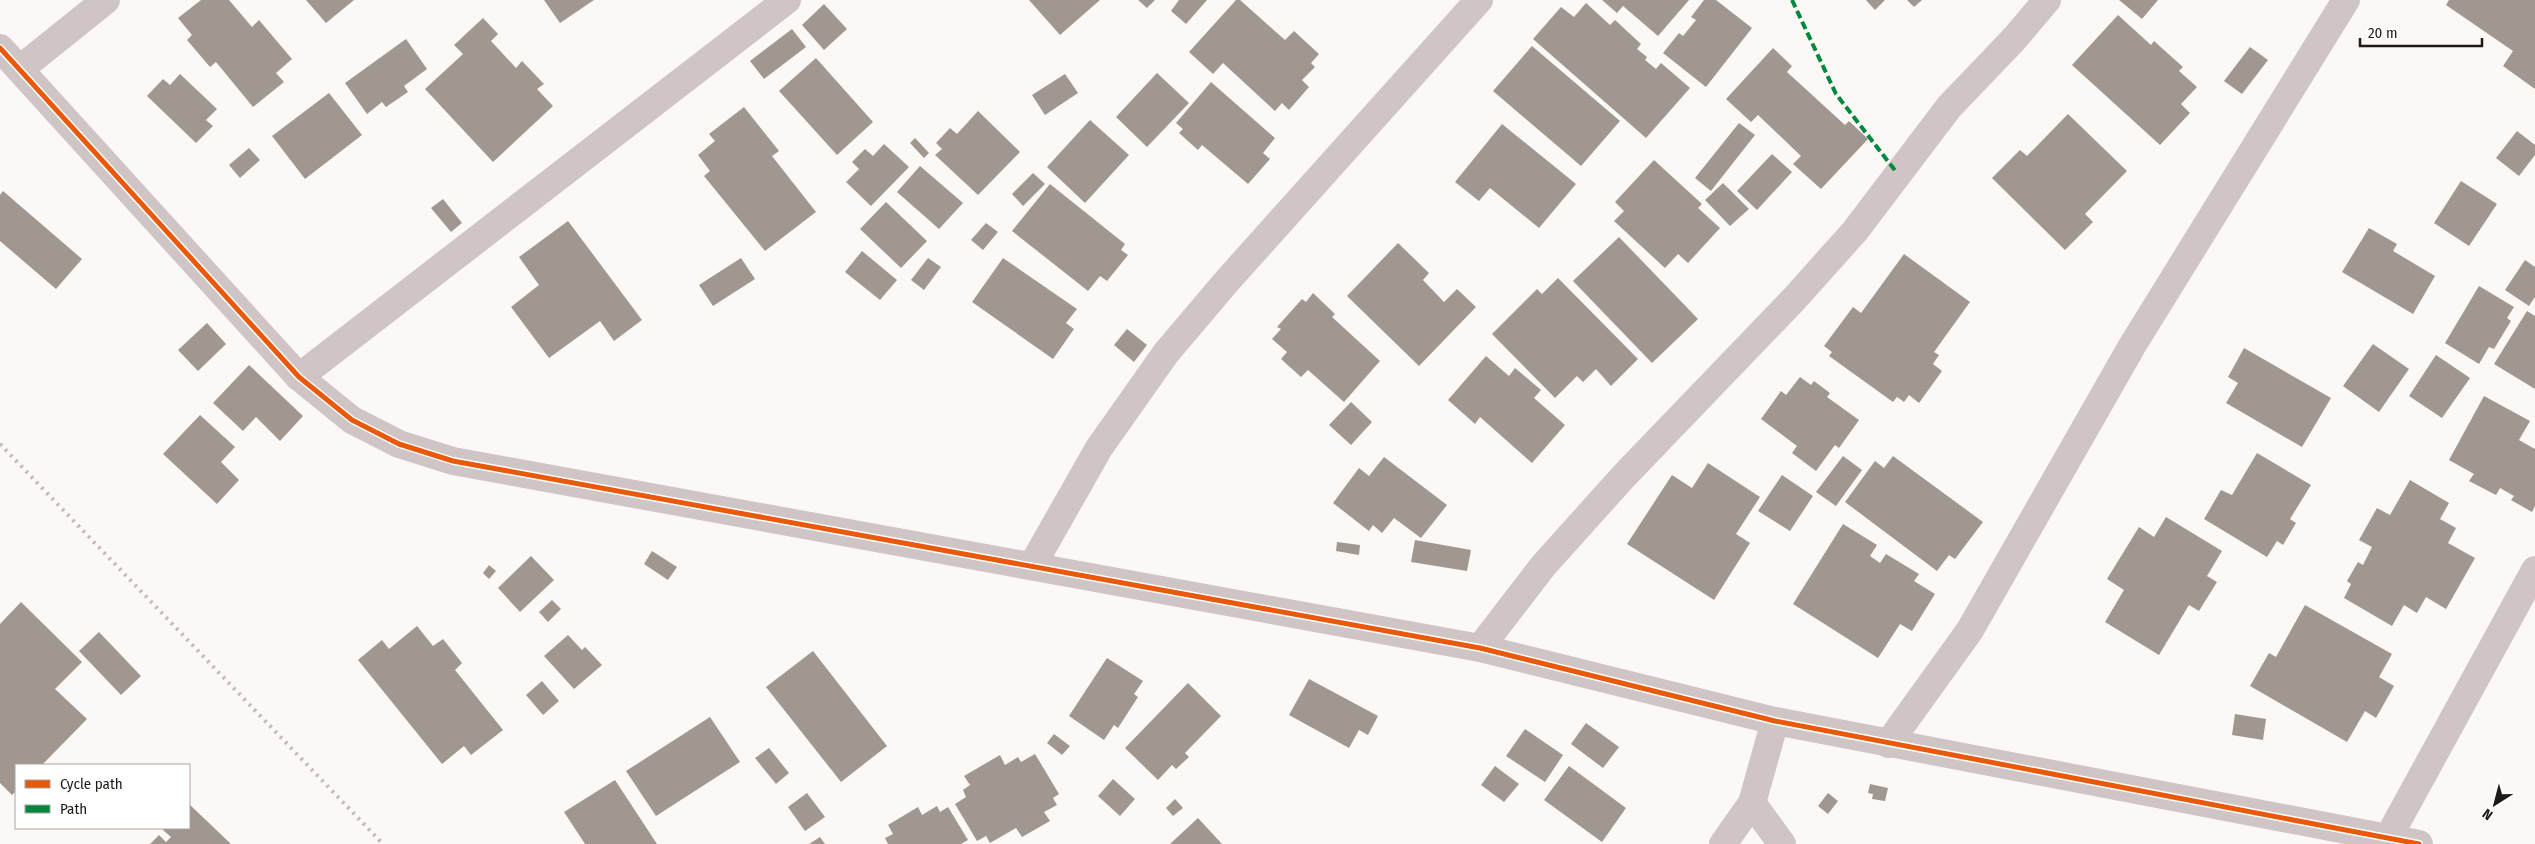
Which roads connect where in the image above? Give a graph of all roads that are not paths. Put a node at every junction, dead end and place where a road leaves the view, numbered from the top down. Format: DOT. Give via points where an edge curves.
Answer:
graph roads {
  1 [pos="106,0"];
  2 [pos="786,0"];
  3 [pos="1479,0"];
  4 [pos="2047,0"];
  5 [pos="2346,0"];
  6 [pos="0,48"];
  7 [pos="20,69"];
  8 [pos="299,377"];
  9 [pos="1032,566"];
  10 [pos="2535,570"];
  11 [pos="1480,648"];
  12 [pos="1775,721"];
  13 [pos="1888,744"];
  14 [pos="1752,803"];
  15 [pos="2388,838"];
  16 [pos="1723,844"];
  17 [pos="1782,844"];
  18 [pos="2419,844"];
  1 -- 7 [label="street"];
  2 -- 8 [label="street"];
  3 -- 9 [label="street" via="1166,353 1099,448"];
  4 -- 11 [label="street" via="1949,107 1854,231 1543,566"];
  5 -- 13 [label="street" via="2132,346 1970,630"];
  6 -- 7 [label="street"];
  7 -- 8 [label="street"];
  8 -- 9 [label="street" via="352,420 399,444 453,461"];
  9 -- 11 [label="street"];
  10 -- 15 [label="street"];
  11 -- 12 [label="street"];
  12 -- 13 [label="street"];
  12 -- 14 [label="street"];
  13 -- 15 [label="street"];
  14 -- 16 [label="street"];
  14 -- 17 [label="street"];
  15 -- 18 [label="street"];
}
